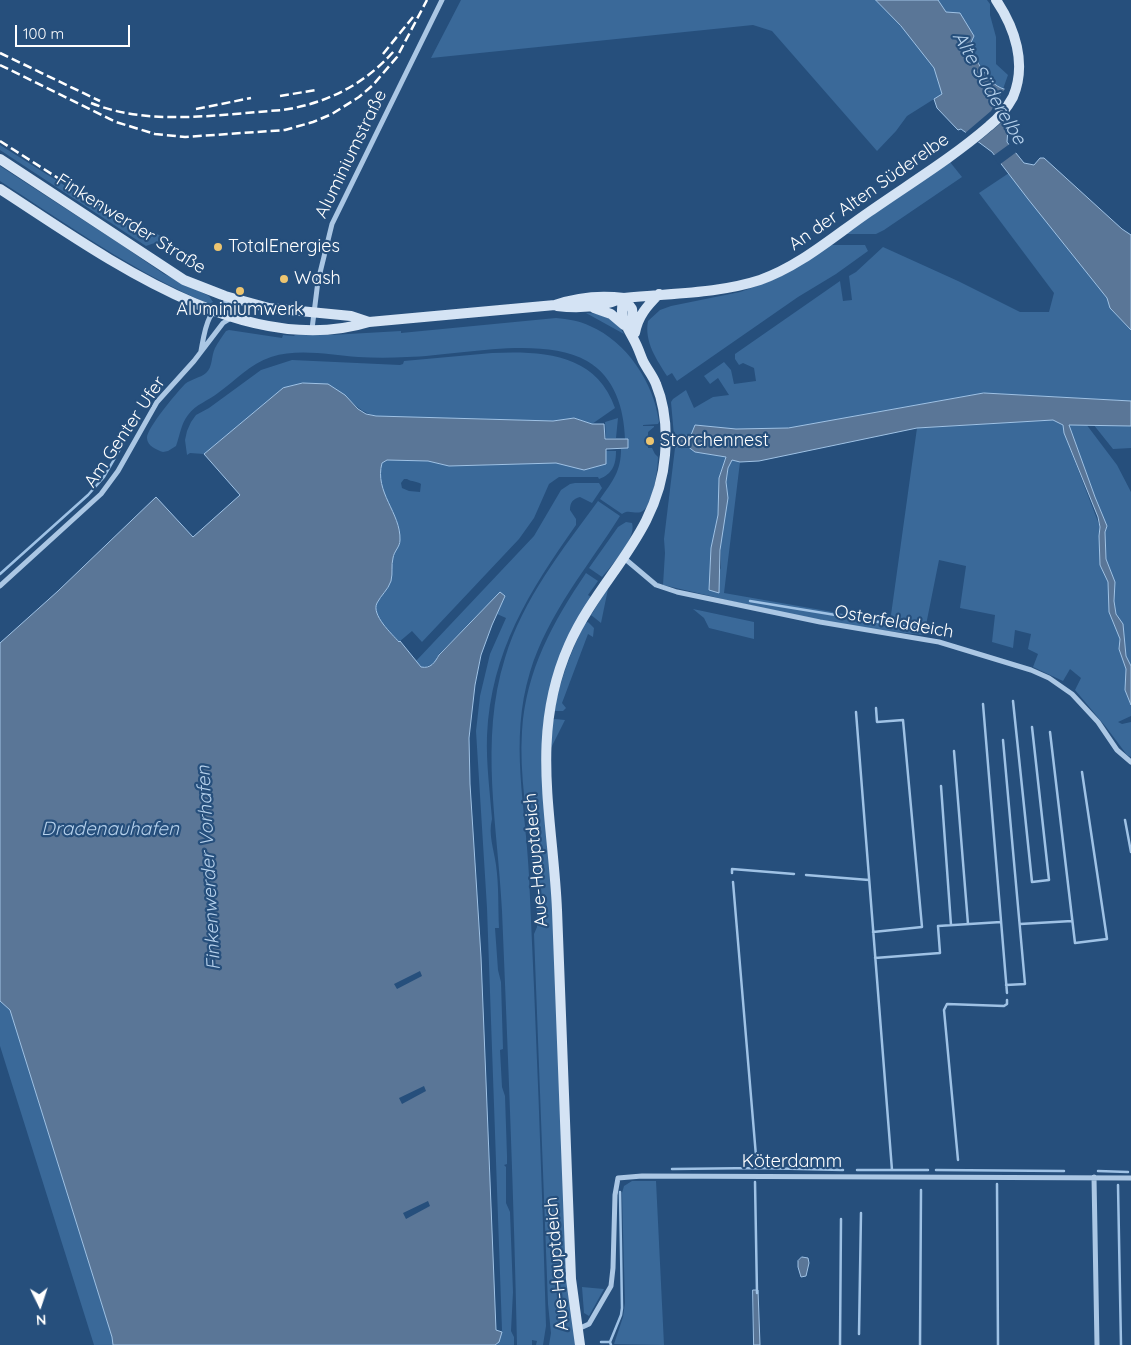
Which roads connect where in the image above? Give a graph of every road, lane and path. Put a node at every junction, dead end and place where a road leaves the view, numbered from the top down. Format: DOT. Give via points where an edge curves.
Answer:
graph roads {
  1 [pos="442,0"];
  2 [pos="996,0"];
  3 [pos="0,159"];
  4 [pos="0,189"];
  5 [pos="659,294"];
  6 [pos="624,298"];
  7 [pos="238,300"];
  8 [pos="555,305"];
  9 [pos="589,307"];
  10 [pos="213,311"];
  11 [pos="314,313"];
  12 [pos="232,318"];
  13 [pos="369,322"];
  14 [pos="625,326"];
  15 [pos="312,330"];
  16 [pos="635,337"];
  17 [pos="201,351"];
  18 [pos="624,558"];
  19 [pos="0,586"];
  20 [pos="1131,762"];
  21 [pos="1094,1177"];
  22 [pos="1131,1178"];
  23 [pos="577,1329"];
  24 [pos="580,1345"];
  25 [pos="1097,1345"];
  1 -- 11 [label="street, Aluminiumstraße" via="332,224 323,254"];
  2 -- 5 [label="main road, An der Alten Süderelbe" via="1017,42 1018,74 1013,96 997,118 977,136 774,274 736,286"];
  3 -- 7 [label="main road, Finkenwerder Straße" via="184,280"];
  4 -- 10 [label="main road, Finkenwerder Straße" via="148,280"];
  5 -- 6 [label="main road, An der Alten Süderelbe"];
  5 -- 16 [label="main road" via="640,316"];
  6 -- 8 [label="main road, Finkenwerder Straße" via="607,296"];
  6 -- 9 [label="main road, Finkenwerder Straße" via="607,305"];
  6 -- 14 [label="main road"];
  6 -- 16 [label="main road" via="632,309"];
  7 -- 10 [label="street"];
  7 -- 11 [label="main road, Finkenwerder Straße" via="281,310"];
  8 -- 9 [label="main road, Finkenwerder Straße"];
  8 -- 13 [label="main road, Finkenwerder Straße"];
  9 -- 14 [label="main road" via="612,314"];
  10 -- 12 [label="main road, Finkenwerder Straße"];
  10 -- 17 [label="street, Am Genter Ufer"];
  11 -- 13 [label="main road, Finkenwerder Straße" via="351,316"];
  11 -- 15 [label="street, Aluminiumstraße"];
  12 -- 15 [label="main road, Finkenwerder Straße" via="274,327"];
  12 -- 17 [label="street, Am Genter Ufer" via="223,323"];
  13 -- 15 [label="main road, Finkenwerder Straße" via="349,328"];
  14 -- 16 [label="main road"];
  16 -- 18 [label="main road, Aue-Hauptdeich" via="656,383 666,436 662,478 656,500"];
  17 -- 19 [label="street, Am Genter Ufer" via="157,402 118,471 101,494"];
  18 -- 20 [label="street, Osterfelddeich" via="656,585 677,592 820,622 939,642 1031,670 1050,678 1072,694 1098,722 1117,750"];
  18 -- 23 [label="main road, Aue-Hauptdeich" via="584,615 569,646 549,714 546,751 555,872 571,1279"];
  21 -- 22 [label="street, Köterdamm"];
  21 -- 23 [label="street, Köterdamm" via="618,1178 611,1286 589,1324"];
  21 -- 25 [label="street"];
  23 -- 24 [label="main road, Aue-Hauptdeich"];
}
